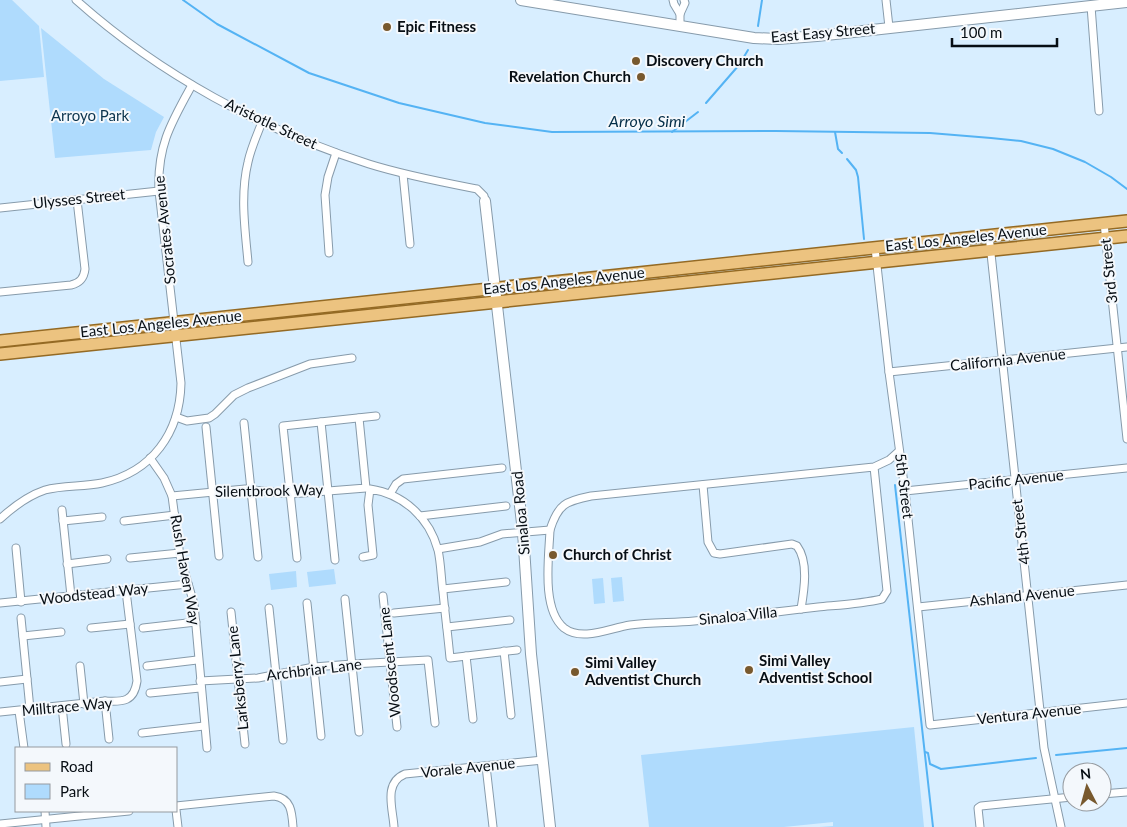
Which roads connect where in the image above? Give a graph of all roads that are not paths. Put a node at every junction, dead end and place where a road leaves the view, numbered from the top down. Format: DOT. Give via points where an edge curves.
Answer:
graph roads {
  1 [pos="76,0"];
  2 [pos="521,0"];
  3 [pos="673,0"];
  4 [pos="684,0"];
  5 [pos="886,0"];
  6 [pos="1127,2"];
  7 [pos="1091,6"];
  8 [pos="680,14"];
  9 [pos="680,24"];
  10 [pos="889,27"];
  11 [pos="192,85"];
  12 [pos="1099,112"];
  13 [pos="262,122"];
  14 [pos="336,152"];
  15 [pos="403,174"];
  16 [pos="158,190"];
  17 [pos="77,200"];
  18 [pos="486,201"];
  19 [pos="0,208"];
  20 [pos="1127,221"];
  21 [pos="1104,223"];
  22 [pos="990,235"];
  23 [pos="1127,236"];
  24 [pos="1105,238"];
  25 [pos="410,244"];
  26 [pos="875,248"];
  27 [pos="991,250"];
  28 [pos="329,253"];
  29 [pos="248,262"];
  30 [pos="877,262"];
  31 [pos="495,288"];
  32 [pos="0,292"];
  33 [pos="497,301"];
  34 [pos="175,323"];
  35 [pos="176,336"];
  36 [pos="0,341"];
  37 [pos="1127,347"];
  38 [pos="1117,348"];
  39 [pos="0,354"];
  40 [pos="352,358"];
  41 [pos="1003,360"];
  42 [pos="889,372"];
  43 [pos="376,416"];
  44 [pos="176,417"];
  45 [pos="359,418"];
  46 [pos="321,422"];
  47 [pos="244,423"];
  48 [pos="206,427"];
  49 [pos="1127,439"];
  50 [pos="899,450"];
  51 [pos="150,458"];
  52 [pos="874,467"];
  53 [pos="502,468"];
  54 [pos="1127,468"];
  55 [pos="1015,480"];
  56 [pos="703,485"];
  57 [pos="368,488"];
  58 [pos="251,489"];
  59 [pos="328,491"];
  60 [pos="905,491"];
  61 [pos="213,492"];
  62 [pos="290,494"];
  63 [pos="390,494"];
  64 [pos="172,496"];
  65 [pos="506,506"];
  66 [pos="62,510"];
  67 [pos="175,515"];
  68 [pos="420,516"];
  69 [pos="102,517"];
  70 [pos="0,519"];
  71 [pos="63,521"];
  72 [pos="124,521"];
  73 [pos="550,530"];
  74 [pos="525,532"];
  75 [pos="16,548"];
  76 [pos="438,549"];
  77 [pos="180,553"];
  78 [pos="220,556"];
  79 [pos="363,557"];
  80 [pos="130,558"];
  81 [pos="258,558"];
  82 [pos="297,558"];
  83 [pos="107,560"];
  84 [pos="335,560"];
  85 [pos="67,564"];
  86 [pos="506,582"];
  87 [pos="188,584"];
  88 [pos="1127,585"];
  89 [pos="443,589"];
  90 [pos="126,591"];
  91 [pos="1028,595"];
  92 [pos="71,596"];
  93 [pos="383,596"];
  94 [pos="345,599"];
  95 [pos="21,602"];
  96 [pos="0,603"];
  97 [pos="307,603"];
  98 [pos="918,607"];
  99 [pos="269,608"];
  100 [pos="445,608"];
  101 [pos="800,609"];
  102 [pos="231,612"];
  103 [pos="394,613"];
  104 [pos="21,618"];
  105 [pos="510,620"];
  106 [pos="196,622"];
  107 [pos="130,624"];
  108 [pos="447,627"];
  109 [pos="91,628"];
  110 [pos="143,628"];
  111 [pos="61,632"];
  112 [pos="22,636"];
  113 [pos="517,650"];
  114 [pos="504,651"];
  115 [pos="466,656"];
  116 [pos="198,660"];
  117 [pos="390,662"];
  118 [pos="352,664"];
  119 [pos="80,666"];
  120 [pos="147,666"];
  121 [pos="314,667"];
  122 [pos="276,674"];
  123 [pos="27,679"];
  124 [pos="238,680"];
  125 [pos="0,682"];
  126 [pos="200,684"];
  127 [pos="150,693"];
  128 [pos="105,701"];
  129 [pos="1127,703"];
  130 [pos="84,704"];
  131 [pos="62,706"];
  132 [pos="30,709"];
  133 [pos="20,710"];
  134 [pos="0,712"];
  135 [pos="1040,712"];
  136 [pos="511,715"];
  137 [pos="473,719"];
  138 [pos="435,723"];
  139 [pos="930,725"];
  140 [pos="204,726"];
  141 [pos="397,727"];
  142 [pos="142,732"];
  143 [pos="359,732"];
  144 [pos="321,736"];
  145 [pos="109,739"];
  146 [pos="283,740"];
  147 [pos="66,744"];
  148 [pos="245,744"];
  149 [pos="24,747"];
  150 [pos="207,748"];
  151 [pos="543,760"];
  152 [pos="486,766"];
  153 [pos="1127,792"];
  154 [pos="1112,793"];
  155 [pos="1054,798"];
  156 [pos="1062,798"];
  157 [pos="178,806"];
  158 [pos="123,812"];
  159 [pos="176,812"];
  160 [pos="46,823"];
  161 [pos="0,824"];
  162 [pos="178,827"];
  163 [pos="294,827"];
  164 [pos="394,827"];
  165 [pos="492,827"];
  166 [pos="550,827"];
  167 [pos="980,827"];
  168 [pos="1061,827"];
  1 -- 11 [label="street, Aristotle Street" via="138,50"];
  2 -- 9 [label="street, East Easy Street"];
  3 -- 8 [label="street"];
  4 -- 8 [label="street"];
  5 -- 10 [label="street"];
  6 -- 7 [label="street, East Easy Street"];
  7 -- 10 [label="street, East Easy Street"];
  7 -- 12 [label="street"];
  8 -- 9 [label="street"];
  9 -- 10 [label="street, East Easy Street" via="754,38 778,39"];
  11 -- 13 [label="street, Aristotle Street"];
  11 -- 16 [label="street, Socrates Avenue" via="162,148"];
  13 -- 14 [label="street, Aristotle Street"];
  13 -- 29 [label="street" via="247,163 243,202"];
  14 -- 15 [label="street, Aristotle Street"];
  14 -- 28 [label="street" via="325,195"];
  15 -- 18 [label="street, Aristotle Street" via="477,189"];
  15 -- 25 [label="street"];
  16 -- 17 [label="street, Ulysses Street"];
  16 -- 34 [label="street, Socrates Avenue"];
  17 -- 19 [label="street, Ulysses Street"];
  17 -- 32 [label="street" via="85,269 82,280 71,285"];
  18 -- 31 [label="street, Sinaloa Road"];
  20 -- 21 [label="main road, East Los Angeles Avenue"];
  21 -- 22 [label="main road, East Los Angeles Avenue"];
  21 -- 24 [label="street, 3rd Street"];
  22 -- 26 [label="main road, East Los Angeles Avenue"];
  22 -- 27 [label="street, 4th Street"];
  23 -- 24 [label="main road, East Los Angeles Avenue"];
  24 -- 27 [label="main road, East Los Angeles Avenue"];
  24 -- 38 [label="street, 3rd Street"];
  26 -- 30 [label="street, 5th Street"];
  26 -- 31 [label="main road, East Los Angeles Avenue"];
  27 -- 30 [label="main road, East Los Angeles Avenue"];
  27 -- 41 [label="street, 4th Street"];
  30 -- 33 [label="main road, East Los Angeles Avenue"];
  30 -- 42 [label="street, 5th Street"];
  31 -- 33 [label="street, Sinaloa Road"];
  31 -- 34 [label="main road, East Los Angeles Avenue"];
  33 -- 35 [label="main road, East Los Angeles Avenue"];
  33 -- 74 [label="street, Sinaloa Road"];
  34 -- 35 [label="street, Socrates Avenue"];
  34 -- 36 [label="main road, East Los Angeles Avenue"];
  35 -- 39 [label="main road, East Los Angeles Avenue"];
  35 -- 44 [label="street, Socrates Avenue" via="180,402"];
  37 -- 38 [label="street, California Avenue"];
  38 -- 41 [label="street, California Avenue"];
  38 -- 49 [label="street, 3rd Street"];
  40 -- 44 [label="street" via="310,364 248,388 234,395 209,418 187,421"];
  41 -- 42 [label="street, California Avenue"];
  41 -- 55 [label="street, 4th Street"];
  42 -- 50 [label="street, 5th Street"];
  43 -- 45 [label="street"];
  44 -- 51 [label="street, Socrates Avenue" via="169,435"];
  45 -- 46 [label="street"];
  45 -- 57 [label="street"];
  46 -- 59 [label="street"];
  46 -- 62 [label="street" via="283,426"];
  47 -- 58 [label="street"];
  48 -- 61 [label="street"];
  50 -- 52 [label="street, Sinaloa Villa" via="889,460"];
  50 -- 60 [label="street, 5th Street"];
  51 -- 64 [label="street, Rush Haven Way"];
  51 -- 70 [label="street, Socrates Avenue" via="116,479 35,494"];
  52 -- 56 [label="street, Sinaloa Villa"];
  52 -- 101 [label="street, Sinaloa Villa" via="885,596 876,601"];
  53 -- 63 [label="street" via="403,479"];
  54 -- 55 [label="street, Pacific Avenue"];
  55 -- 60 [label="street, Pacific Avenue"];
  55 -- 91 [label="street, 4th Street"];
  56 -- 73 [label="street, Sinaloa Villa" via="569,501 559,510"];
  56 -- 101 [label="street" via="708,542 714,553 797,546 803,559"];
  57 -- 59 [label="street, Silentbrook Way"];
  57 -- 63 [label="street, Silentbrook Way"];
  57 -- 79 [label="street" via="373,555"];
  58 -- 61 [label="street, Silentbrook Way"];
  58 -- 62 [label="street, Silentbrook Way"];
  58 -- 81 [label="street"];
  59 -- 62 [label="street, Silentbrook Way"];
  59 -- 84 [label="street"];
  60 -- 98 [label="street, 5th Street"];
  61 -- 64 [label="street, Silentbrook Way"];
  61 -- 78 [label="street"];
  62 -- 82 [label="street"];
  63 -- 68 [label="street, Silentbrook Way"];
  64 -- 67 [label="street, Rush Haven Way"];
  65 -- 68 [label="street"];
  66 -- 71 [label="street"];
  67 -- 72 [label="street"];
  67 -- 77 [label="street, Rush Haven Way"];
  68 -- 76 [label="street, Silentbrook Way"];
  69 -- 71 [label="street"];
  71 -- 85 [label="street"];
  73 -- 74 [label="street"];
  73 -- 101 [label="street, Sinaloa Villa" via="549,594 553,612 563,627 570,631 593,634 644,623 695,621"];
  74 -- 76 [label="street"];
  74 -- 151 [label="street, Sinaloa Road" via="532,654"];
  75 -- 95 [label="street"];
  76 -- 89 [label="street, Silentbrook Way"];
  77 -- 80 [label="street"];
  77 -- 87 [label="street, Rush Haven Way"];
  83 -- 85 [label="street"];
  85 -- 92 [label="street"];
  86 -- 89 [label="street"];
  87 -- 90 [label="street, Woodstead Way"];
  87 -- 106 [label="street, Rush Haven Way"];
  88 -- 91 [label="street, Ashland Avenue"];
  89 -- 100 [label="street, Silentbrook Way"];
  90 -- 92 [label="street, Woodstead Way"];
  90 -- 107 [label="street"];
  91 -- 98 [label="street, Ashland Avenue"];
  91 -- 135 [label="street, 4th Street"];
  92 -- 95 [label="street, Woodstead Way"];
  93 -- 117 [label="street, Woodscent Lane"];
  94 -- 118 [label="street"];
  95 -- 96 [label="street, Woodstead Way"];
  97 -- 121 [label="street"];
  98 -- 139 [label="street, 5th Street"];
  99 -- 122 [label="street"];
  100 -- 103 [label="street"];
  100 -- 108 [label="street, Silentbrook Way"];
  102 -- 124 [label="street, Larksberry Lane"];
  104 -- 112 [label="street"];
  105 -- 108 [label="street"];
  106 -- 110 [label="street"];
  106 -- 116 [label="street, Rush Haven Way"];
  107 -- 109 [label="street"];
  107 -- 128 [label="street, Milltrace Way" via="136,689 126,700"];
  108 -- 115 [label="street, Silentbrook Way" via="450,658"];
  111 -- 112 [label="street"];
  112 -- 123 [label="street"];
  113 -- 114 [label="street"];
  114 -- 115 [label="street"];
  114 -- 136 [label="street"];
  115 -- 137 [label="street"];
  116 -- 120 [label="street"];
  116 -- 126 [label="street, Rush Haven Way"];
  117 -- 118 [label="street, Archbriar Lane"];
  117 -- 138 [label="street, Archbriar Lane" via="428,660"];
  117 -- 141 [label="street, Woodscent Lane"];
  118 -- 121 [label="street, Archbriar Lane"];
  118 -- 143 [label="street"];
  119 -- 130 [label="street"];
  121 -- 122 [label="street, Archbriar Lane"];
  121 -- 144 [label="street"];
  122 -- 124 [label="street, Archbriar Lane"];
  122 -- 146 [label="street"];
  123 -- 125 [label="street"];
  123 -- 132 [label="street"];
  124 -- 126 [label="street, Archbriar Lane"];
  124 -- 148 [label="street, Larksberry Lane"];
  126 -- 127 [label="street, Archbriar Lane"];
  126 -- 140 [label="street, Rush Haven Way"];
  128 -- 130 [label="street, Milltrace Way"];
  128 -- 145 [label="street"];
  129 -- 135 [label="street, Ventura Avenue"];
  130 -- 131 [label="street, Milltrace Way"];
  131 -- 132 [label="street, Milltrace Way"];
  131 -- 147 [label="street"];
  132 -- 133 [label="street, Milltrace Way"];
  133 -- 134 [label="street, Milltrace Way"];
  133 -- 149 [label="street"];
  135 -- 139 [label="street, Ventura Avenue"];
  135 -- 155 [label="street, 4th Street"];
  140 -- 142 [label="street"];
  140 -- 150 [label="street, Rush Haven Way"];
  151 -- 152 [label="street, Vorale Avenue"];
  151 -- 166 [label="street, Sinaloa Road"];
  152 -- 164 [label="street, Vorale Avenue" via="405,774 391,788"];
  152 -- 165 [label="street"];
  153 -- 154 [label="street"];
  155 -- 156 [label="street"];
  155 -- 167 [label="street" via="980,806"];
  155 -- 168 [label="street, 4th Street"];
  157 -- 163 [label="street" via="280,797 286,800 292,811"];
  158 -- 160 [label="street"];
  159 -- 162 [label="street"];
  160 -- 161 [label="street"];
}
